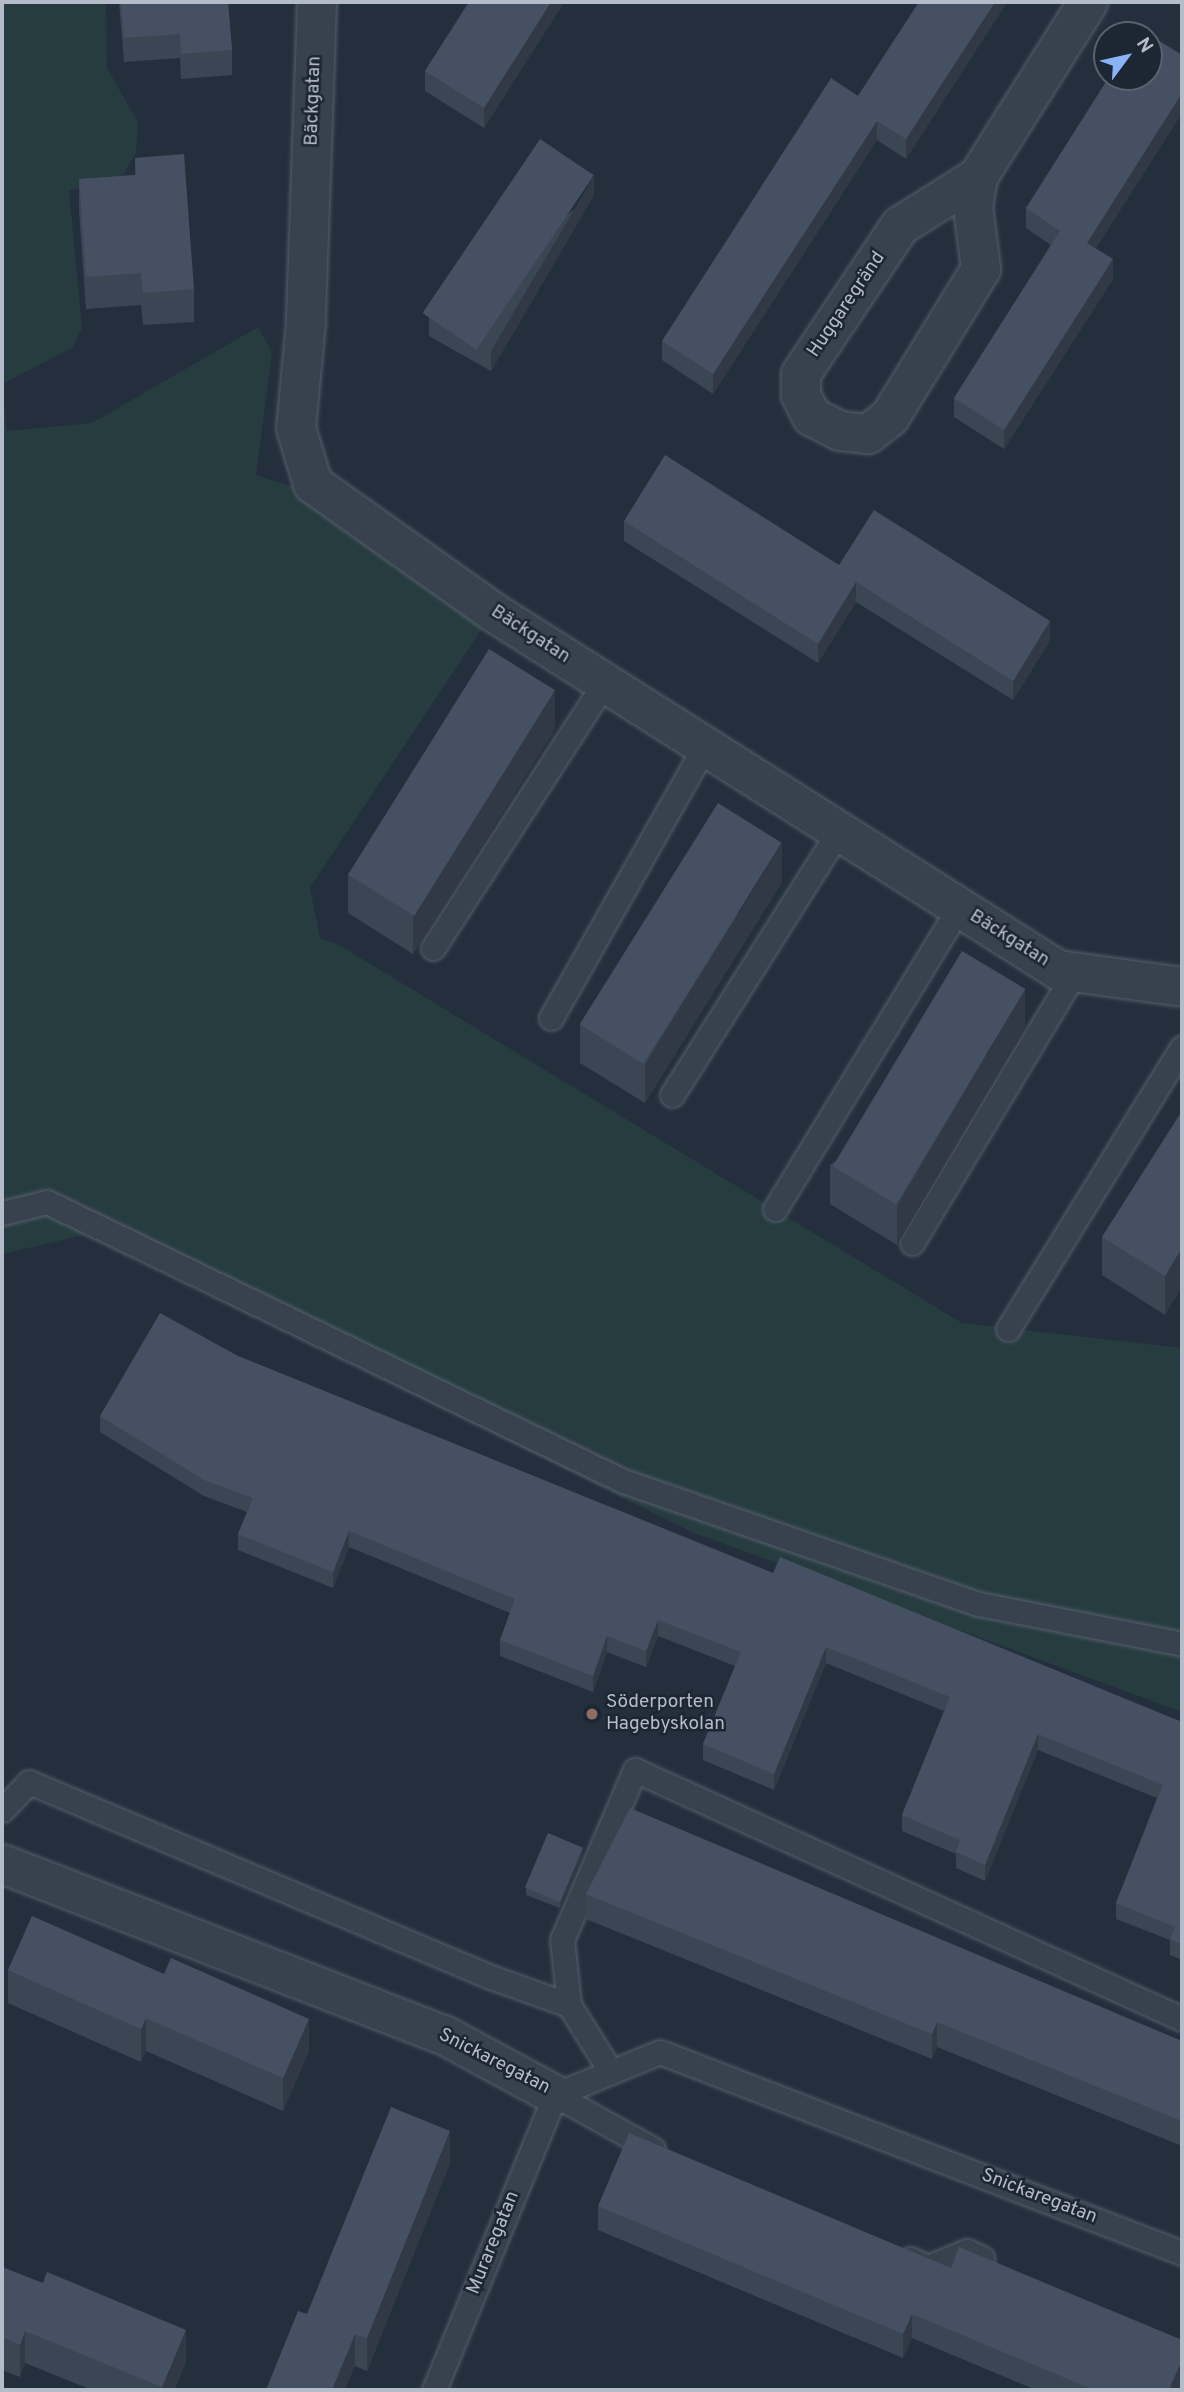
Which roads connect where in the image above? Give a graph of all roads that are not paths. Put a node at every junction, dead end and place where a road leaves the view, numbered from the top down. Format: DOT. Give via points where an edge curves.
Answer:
graph roads {
  1 [pos="317,2"];
  2 [pos="1088,2"];
  3 [pos="978,177"];
  4 [pos="605,682"];
  5 [pos="705,747"];
  6 [pos="839,831"];
  7 [pos="959,908"];
  8 [pos="433,948"];
  9 [pos="1074,973"];
  10 [pos="1182,987"];
  11 [pos="551,1018"];
  12 [pos="1182,1047"];
  13 [pos="672,1095"];
  14 [pos="775,1209"];
  15 [pos="2,1213"];
  16 [pos="912,1243"];
  17 [pos="1008,1329"];
  18 [pos="1182,1644"];
  19 [pos="2,1810"];
  20 [pos="2,1864"];
  21 [pos="569,2005"];
  22 [pos="1182,2019"];
  23 [pos="611,2072"];
  24 [pos="555,2095"];
  25 [pos="680,2161"];
  26 [pos="891,2251"];
  27 [pos="1182,2253"];
  28 [pos="1005,2268"];
  29 [pos="434,2390"];
  1 -- 4 [label="street, Bäckgatan" via="306,323 296,428 313,484 493,612"];
  2 -- 3 [label="street, Huggaregränd"];
  3 -- 3 [label="street, Huggaregränd" via="973,207 981,269 890,417 868,434 840,431 813,417 802,395 801,374 900,226"];
  4 -- 5 [label="street, Bäckgatan"];
  4 -- 8 [label="lane"];
  5 -- 6 [label="street, Bäckgatan"];
  5 -- 11 [label="lane"];
  6 -- 7 [label="street, Bäckgatan"];
  6 -- 13 [label="lane"];
  7 -- 9 [label="street, Bäckgatan" via="1058,970"];
  7 -- 14 [label="lane"];
  9 -- 10 [label="street, Bäckgatan"];
  9 -- 16 [label="lane"];
  12 -- 17 [label="lane"];
  15 -- 18 [label="lane" via="47,1202 623,1481 979,1604"];
  19 -- 21 [label="lane" via="29,1782 488,1976"];
  20 -- 24 [label="street, Snickaregatan" via="444,2035"];
  21 -- 22 [label="lane" via="562,1940 635,1770"];
  21 -- 23 [label="lane"];
  23 -- 24 [label="lane, Snickaregatan"];
  23 -- 27 [label="lane, Snickaregatan" via="660,2052"];
  24 -- 25 [label="lane"];
  24 -- 29 [label="lane, Muraregatan"];
  26 -- 28 [label="lane" via="928,2267 967,2251"];
}
